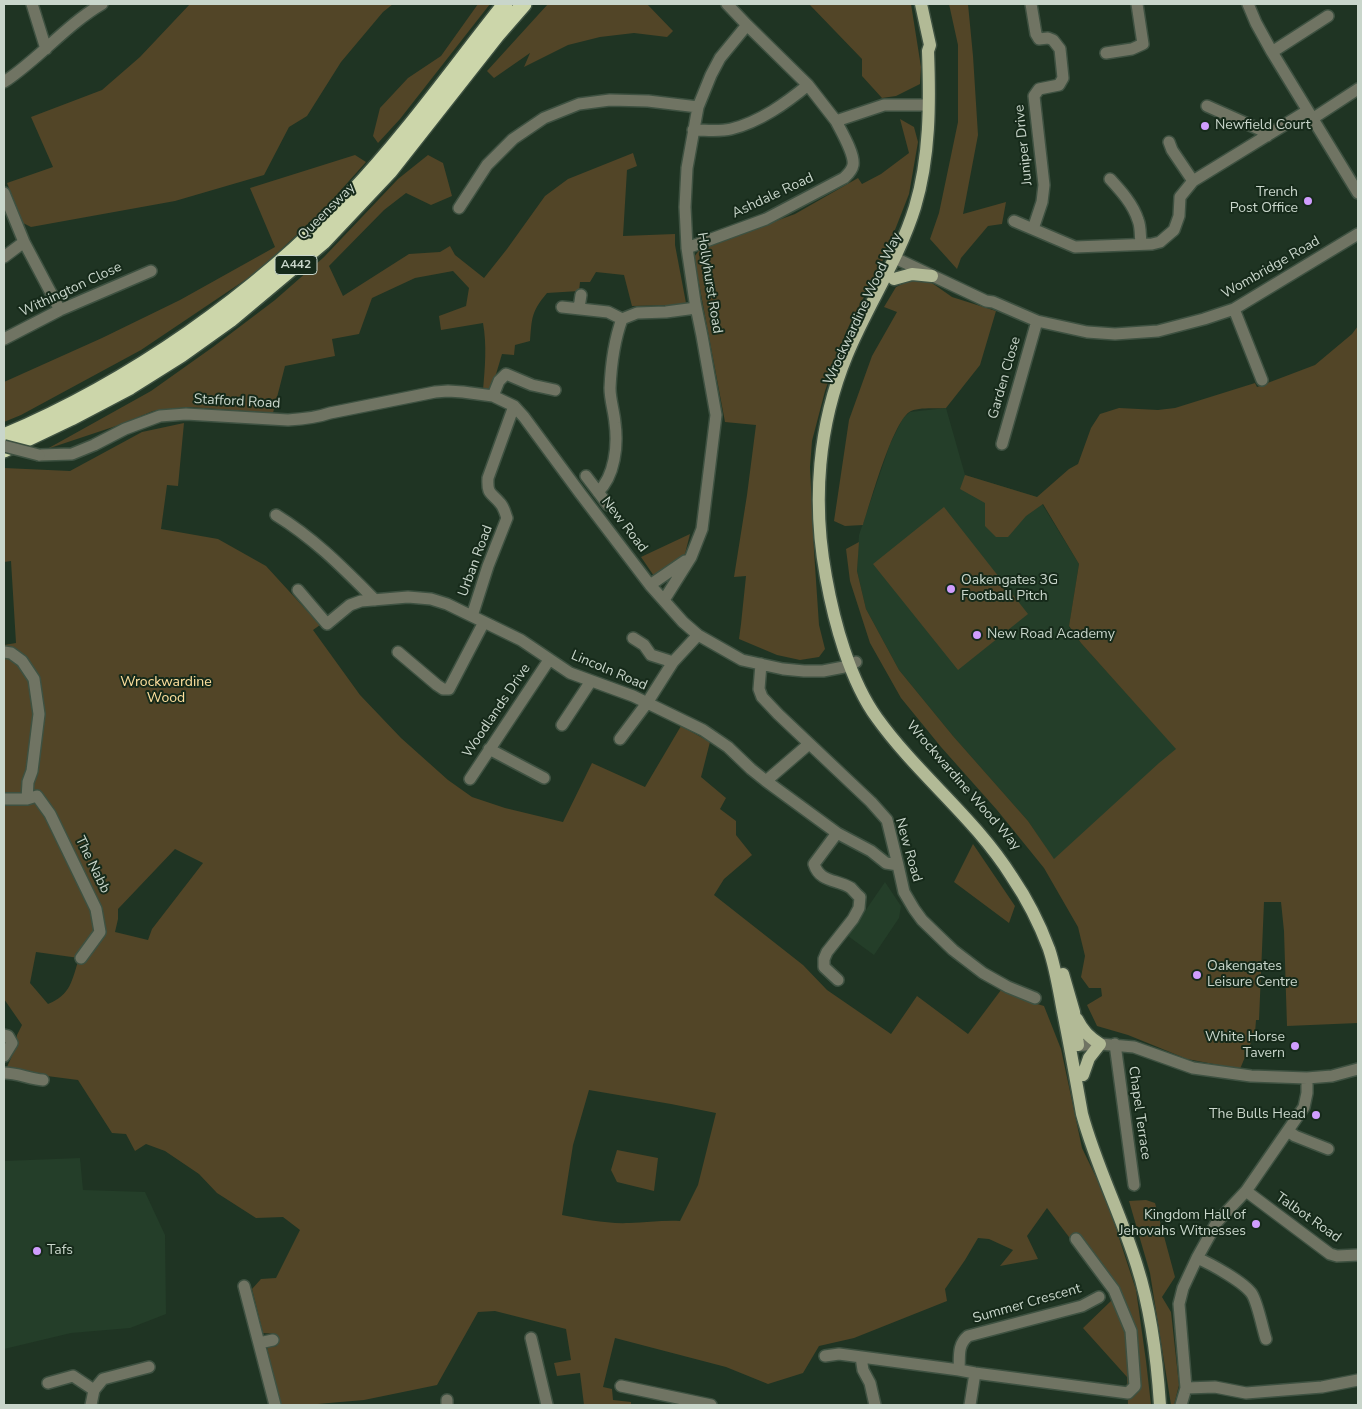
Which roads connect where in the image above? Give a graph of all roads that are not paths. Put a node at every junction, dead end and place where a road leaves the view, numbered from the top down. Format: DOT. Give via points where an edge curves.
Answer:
graph roads {
  1 [pos="32,4"];
  2 [pos="102,4"];
  3 [pos="505,4"];
  4 [pos="524,4"];
  5 [pos="727,4"];
  6 [pos="921,4"];
  7 [pos="1031,4"];
  8 [pos="1137,4"];
  9 [pos="1248,4"];
  10 [pos="1328,16"];
  11 [pos="746,25"];
  12 [pos="930,45"];
  13 [pos="46,48"];
  14 [pos="1272,52"];
  15 [pos="1106,53"];
  16 [pos="4,82"];
  17 [pos="808,85"];
  18 [pos="1358,89"];
  19 [pos="928,105"];
  20 [pos="1207,106"];
  21 [pos="698,107"];
  22 [pos="1310,115"];
  23 [pos="836,121"];
  24 [pos="693,130"];
  25 [pos="1267,136"];
  26 [pos="1169,142"];
  27 [pos="1110,179"];
  28 [pos="1193,181"];
  29 [pos="1358,193"];
  30 [pos="4,194"];
  31 [pos="460,208"];
  32 [pos="1014,221"];
  33 [pos="1033,229"];
  34 [pos="1358,234"];
  35 [pos="24,242"];
  36 [pos="1141,244"];
  37 [pos="687,248"];
  38 [pos="900,256"];
  39 [pos="4,257"];
  40 [pos="151,271"];
  41 [pos="932,276"];
  42 [pos="894,279"];
  43 [pos="581,295"];
  44 [pos="993,302"];
  45 [pos="562,307"];
  46 [pos="579,308"];
  47 [pos="696,308"];
  48 [pos="1234,308"];
  49 [pos="60,310"];
  50 [pos="622,319"];
  51 [pos="1037,321"];
  52 [pos="4,339"];
  53 [pos="1262,380"];
  54 [pos="555,390"];
  55 [pos="475,394"];
  56 [pos="493,396"];
  57 [pos="514,406"];
  58 [pos="4,436"];
  59 [pos="1002,444"];
  60 [pos="4,446"];
  61 [pos="4,450"];
  62 [pos="586,476"];
  63 [pos="598,492"];
  64 [pos="608,505"];
  65 [pos="282,516"];
  66 [pos="691,557"];
  67 [pos="650,585"];
  68 [pos="298,590"];
  69 [pos="375,600"];
  70 [pos="664,600"];
  71 [pos="472,616"];
  72 [pos="484,622"];
  73 [pos="698,635"];
  74 [pos="633,638"];
  75 [pos="4,652"];
  76 [pos="398,652"];
  77 [pos="549,660"];
  78 [pos="673,662"];
  79 [pos="853,663"];
  80 [pos="761,664"];
  81 [pos="591,681"];
  82 [pos="646,703"];
  83 [pos="562,725"];
  84 [pos="620,739"];
  85 [pos="809,744"];
  86 [pos="489,748"];
  87 [pos="544,778"];
  88 [pos="470,780"];
  89 [pos="766,781"];
  90 [pos="4,799"];
  91 [pos="26,799"];
  92 [pos="837,833"];
  93 [pos="898,865"];
  94 [pos="81,958"];
  95 [pos="838,980"];
  96 [pos="1035,998"];
  97 [pos="1074,1012"];
  98 [pos="4,1035"];
  99 [pos="1100,1044"];
  100 [pos="1115,1044"];
  101 [pos="1074,1046"];
  102 [pos="4,1056"];
  103 [pos="1358,1069"];
  104 [pos="4,1073"];
  105 [pos="1082,1075"];
  106 [pos="1307,1078"];
  107 [pos="43,1080"];
  108 [pos="1288,1132"];
  109 [pos="1328,1149"];
  110 [pos="1134,1185"];
  111 [pos="1246,1191"];
  112 [pos="1076,1239"];
  113 [pos="1358,1256"];
  114 [pos="1197,1258"];
  115 [pos="244,1286"];
  116 [pos="1099,1297"];
  117 [pos="531,1338"];
  118 [pos="1266,1339"];
  119 [pos="273,1340"];
  120 [pos="259,1343"];
  121 [pos="825,1356"];
  122 [pos="861,1357"];
  123 [pos="149,1367"];
  124 [pos="959,1370"];
  125 [pos="975,1373"];
  126 [pos="1358,1380"];
  127 [pos="48,1383"];
  128 [pos="621,1386"];
  129 [pos="1186,1388"];
  130 [pos="94,1390"];
  131 [pos="1246,1393"];
  132 [pos="91,1405"];
  133 [pos="275,1405"];
  134 [pos="547,1405"];
  135 [pos="705,1405"];
  136 [pos="875,1405"];
  137 [pos="970,1405"];
  138 [pos="1160,1405"];
  139 [pos="1165,1405"];
  140 [pos="1181,1405"];
  141 [pos="1247,1405"];
  1 -- 13 [label="street"];
  2 -- 13 [label="street"];
  3 -- 58 [label="highway, Queensway / A442" via="388,152 295,250 176,342 68,406"];
  4 -- 61 [label="highway, Queensway / A442" via="390,171 323,242 230,320 181,356 130,387"];
  5 -- 11 [label="street"];
  6 -- 12 [label="main road, Wrockwardine Wood Way"];
  7 -- 33 [label="street, Juniper Drive" via="1039,39 1054,40 1060,49 1064,78 1059,86 1039,89 1034,96 1044,185"];
  8 -- 15 [label="street" via="1143,44"];
  9 -- 14 [label="street"];
  10 -- 14 [label="street"];
  11 -- 17 [label="street"];
  11 -- 21 [label="street, Hollyhurst Road" via="720,58"];
  12 -- 19 [label="main road, Wrockwardine Wood Way"];
  12 -- 38 [label="main road, Wrockwardine Wood Way" via="936,69 935,134 919,220"];
  13 -- 16 [label="street"];
  14 -- 22 [label="street"];
  17 -- 23 [label="street"];
  17 -- 24 [label="street" via="789,100 743,125 720,130"];
  18 -- 22 [label="street"];
  19 -- 23 [label="street" via="884,105"];
  19 -- 38 [label="main road, Wrockwardine Wood Way" via="920,186"];
  20 -- 25 [label="street" via="1261,130"];
  21 -- 24 [label="street, Hollyhurst Road"];
  21 -- 31 [label="street" via="610,100 578,104 544,118 513,139 487,165"];
  22 -- 25 [label="street"];
  22 -- 29 [label="street"];
  23 -- 37 [label="street, Ashdale Road" via="853,164 844,178 766,219"];
  24 -- 37 [label="street, Hollyhurst Road" via="686,187"];
  25 -- 28 [label="street"];
  26 -- 28 [label="street"];
  27 -- 36 [label="street" via="1133,208 1139,221"];
  28 -- 36 [label="street" via="1180,197 1174,230 1160,242"];
  30 -- 35 [label="street"];
  32 -- 33 [label="street"];
  33 -- 36 [label="street" via="1075,247"];
  34 -- 48 [label="street, Wombridge Road"];
  35 -- 39 [label="street"];
  35 -- 49 [label="street"];
  37 -- 47 [label="street, Hollyhurst Road"];
  38 -- 41 [label="street, Wombridge Road"];
  38 -- 42 [label="main road, Wrockwardine Wood Way"];
  38 -- 44 [label="street, Wombridge Road" via="988,296"];
  38 -- 79 [label="main road, Wrockwardine Wood Way" via="848,352 822,441 820,540 836,624"];
  40 -- 49 [label="street, Withington Close"];
  41 -- 42 [label="main road" via="912,274"];
  41 -- 44 [label="street, Wombridge Road"];
  42 -- 79 [label="main road, Wrockwardine Wood Way" via="843,383 832,421 828,455 828,539 835,589"];
  43 -- 46 [label="street"];
  44 -- 51 [label="street, Wombridge Road"];
  45 -- 46 [label="street"];
  46 -- 50 [label="street" via="608,312"];
  47 -- 50 [label="street" via="638,314"];
  47 -- 66 [label="street, Hollyhurst Road" via="716,415 702,529"];
  48 -- 51 [label="street, Wombridge Road" via="1204,320 1158,331 1115,334 1087,332"];
  48 -- 53 [label="street"];
  49 -- 52 [label="street, Withington Close"];
  50 -- 63 [label="street" via="616,334 610,388 617,437 612,471"];
  51 -- 59 [label="street, Garden Close"];
  54 -- 56 [label="street" via="506,374"];
  55 -- 56 [label="street, New Road"];
  55 -- 60 [label="street, Stafford Road, bridge" via="434,392 304,419 186,414 160,416 72,454 40,455"];
  56 -- 57 [label="street, New Road"];
  57 -- 67 [label="street, New Road"];
  57 -- 71 [label="street, Urban Road" via="488,478 489,493 501,503 507,518"];
  62 -- 63 [label="street"];
  63 -- 64 [label="street"];
  65 -- 69 [label="street" via="321,547"];
  66 -- 67 [label="street"];
  66 -- 70 [label="street, Hollyhurst Road"];
  67 -- 70 [label="street, New Road"];
  68 -- 69 [label="street, Lincoln Road" via="327,624 350,605"];
  69 -- 71 [label="street, Lincoln Road" via="430,599"];
  70 -- 73 [label="street, New Road"];
  71 -- 72 [label="street, Lincoln Road"];
  72 -- 76 [label="street" via="449,689 436,685"];
  72 -- 77 [label="street, Lincoln Road" via="521,640"];
  73 -- 78 [label="street"];
  73 -- 80 [label="street, New Road" via="742,660"];
  74 -- 78 [label="street" via="651,655"];
  75 -- 91 [label="street" via="22,661 34,679 39,714"];
  77 -- 81 [label="street, Lincoln Road"];
  77 -- 86 [label="street, Woodlands Drive"];
  78 -- 82 [label="street"];
  79 -- 80 [label="street, New Road" via="815,672"];
  79 -- 97 [label="main road, Wrockwardine Wood Way" via="898,735 1001,850 1016,872 1049,937"];
  79 -- 101 [label="main road, Wrockwardine Wood Way" via="853,674 875,716 990,845 1023,895 1043,934"];
  80 -- 85 [label="street, New Road" via="759,689 762,697"];
  81 -- 82 [label="street, Lincoln Road" via="621,690"];
  81 -- 83 [label="street"];
  82 -- 84 [label="street"];
  82 -- 89 [label="street, Lincoln Road" via="718,739"];
  85 -- 89 [label="street"];
  85 -- 93 [label="street, New Road" via="887,820"];
  86 -- 87 [label="street"];
  86 -- 88 [label="street, Woodlands Drive"];
  89 -- 92 [label="street, Lincoln Road"];
  90 -- 91 [label="street, The Nabb"];
  91 -- 94 [label="street, The Nabb" via="38,796 50,814 96,909 100,932"];
  92 -- 93 [label="street, Lincoln Road" via="886,863"];
  92 -- 95 [label="street" via="814,864 816,872 851,888 860,897 853,919 824,959 824,967"];
  93 -- 96 [label="street, New Road" via="906,897 936,934 983,973"];
  97 -- 99 [label="main road" via="1085,1034"];
  97 -- 101 [label="main road, Wrockwardine Wood Way"];
  98 -- 102 [label="street" via="12,1044"];
  99 -- 100 [label="street"];
  99 -- 101 [label="street"];
  99 -- 105 [label="main road"];
  100 -- 106 [label="street" via="1193,1068 1251,1076"];
  100 -- 110 [label="street, Chapel Terrace"];
  101 -- 105 [label="main road, Wrockwardine Wood Way"];
  101 -- 138 [label="main road, Wrockwardine Wood Way" via="1082,1114 1142,1284"];
  103 -- 106 [label="street"];
  104 -- 107 [label="street"];
  105 -- 139 [label="main road, Wrockwardine Wood Way" via="1094,1128 1143,1264 1158,1334"];
  106 -- 108 [label="street" via="1304,1107"];
  108 -- 109 [label="street"];
  108 -- 111 [label="street"];
  111 -- 113 [label="street, Talbot Road" via="1330,1254"];
  111 -- 114 [label="street" via="1217,1222"];
  112 -- 125 [label="street" via="1114,1290 1131,1331 1135,1386 1128,1393"];
  114 -- 118 [label="street" via="1220,1270 1252,1294"];
  114 -- 129 [label="street" via="1179,1304"];
  115 -- 120 [label="street"];
  116 -- 124 [label="street, Summer Crescent" via="1082,1306 968,1336 962,1341"];
  117 -- 134 [label="street"];
  119 -- 120 [label="street"];
  120 -- 133 [label="street"];
  121 -- 122 [label="street"];
  122 -- 124 [label="street"];
  122 -- 136 [label="street"];
  123 -- 130 [label="street" via="103,1379"];
  124 -- 125 [label="street"];
  125 -- 137 [label="street"];
  126 -- 131 [label="street" via="1322,1387"];
  127 -- 130 [label="street" via="74,1376"];
  128 -- 135 [label="street"];
  129 -- 131 [label="street" via="1215,1387"];
  129 -- 140 [label="street"];
  130 -- 132 [label="street"];
  131 -- 141 [label="street"];
}
